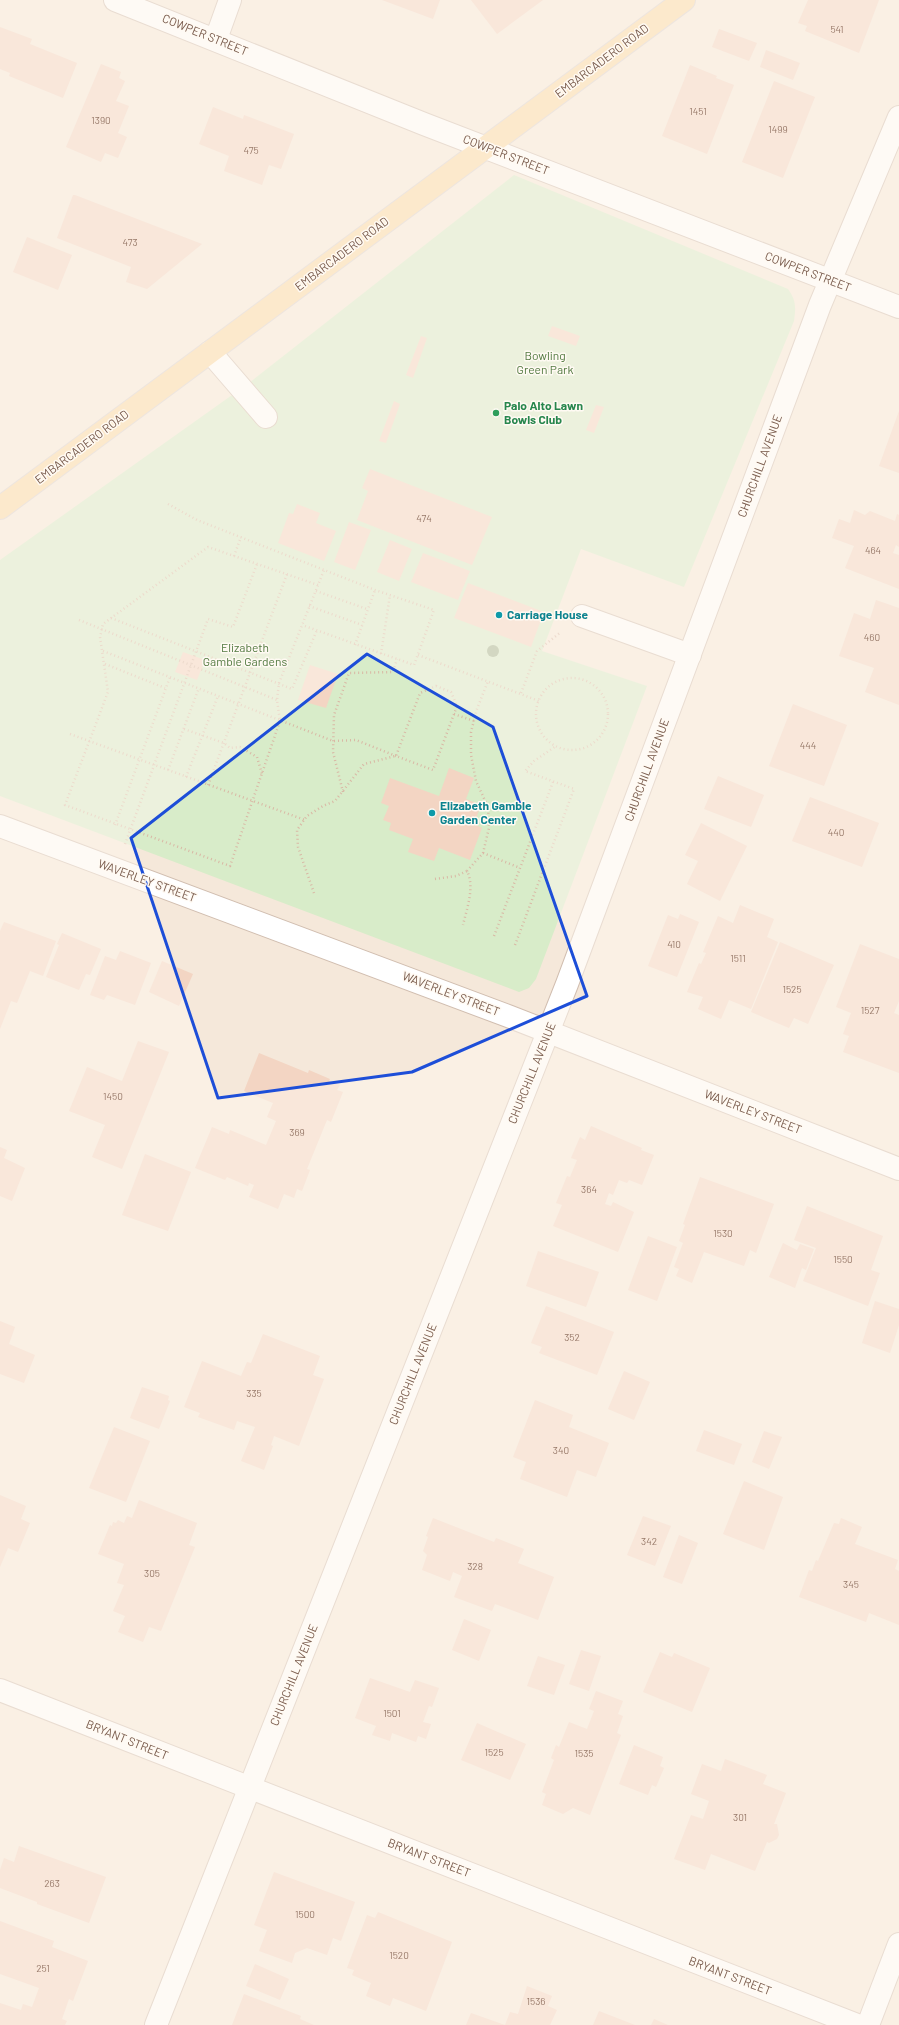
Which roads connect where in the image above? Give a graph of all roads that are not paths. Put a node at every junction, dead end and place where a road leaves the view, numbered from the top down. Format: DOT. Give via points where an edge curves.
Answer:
graph roads {
  1 [pos="115,0"];
  2 [pos="230,0"];
  3 [pos="684,0"];
  4 [pos="216,39"];
  5 [pos="899,117"];
  6 [pos="486,147"];
  7 [pos="830,280"];
  8 [pos="899,307"];
  9 [pos="210,352"];
  10 [pos="266,417"];
  11 [pos="0,508"];
  12 [pos="582,616"];
  13 [pos="690,655"];
  14 [pos="0,826"];
  15 [pos="549,1031"];
  16 [pos="899,1169"];
  17 [pos="0,1690"];
  18 [pos="250,1788"];
  19 [pos="899,1944"];
  20 [pos="156,2025"];
  21 [pos="858,2025"];
  22 [pos="868,2025"];
  1 -- 4 [label="street, COWPER STREET"];
  2 -- 4 [label="street"];
  3 -- 6 [label="main road, EMBARCADERO ROAD"];
  4 -- 6 [label="street, COWPER STREET"];
  5 -- 7 [label="street, CHURCHILL AVENUE"];
  6 -- 7 [label="street, COWPER STREET"];
  6 -- 9 [label="main road, EMBARCADERO ROAD"];
  7 -- 8 [label="street, COWPER STREET"];
  7 -- 13 [label="street, CHURCHILL AVENUE"];
  9 -- 10 [label="street"];
  9 -- 11 [label="main road, EMBARCADERO ROAD"];
  12 -- 13 [label="street"];
  13 -- 15 [label="street, CHURCHILL AVENUE"];
  14 -- 15 [label="street, WAVERLEY STREET"];
  15 -- 16 [label="street, WAVERLEY STREET"];
  15 -- 18 [label="street, CHURCHILL AVENUE"];
  17 -- 18 [label="street, BRYANT STREET"];
  18 -- 20 [label="street, CHURCHILL AVENUE"];
  18 -- 21 [label="street, BRYANT STREET"];
  19 -- 22 [label="street"];
}
